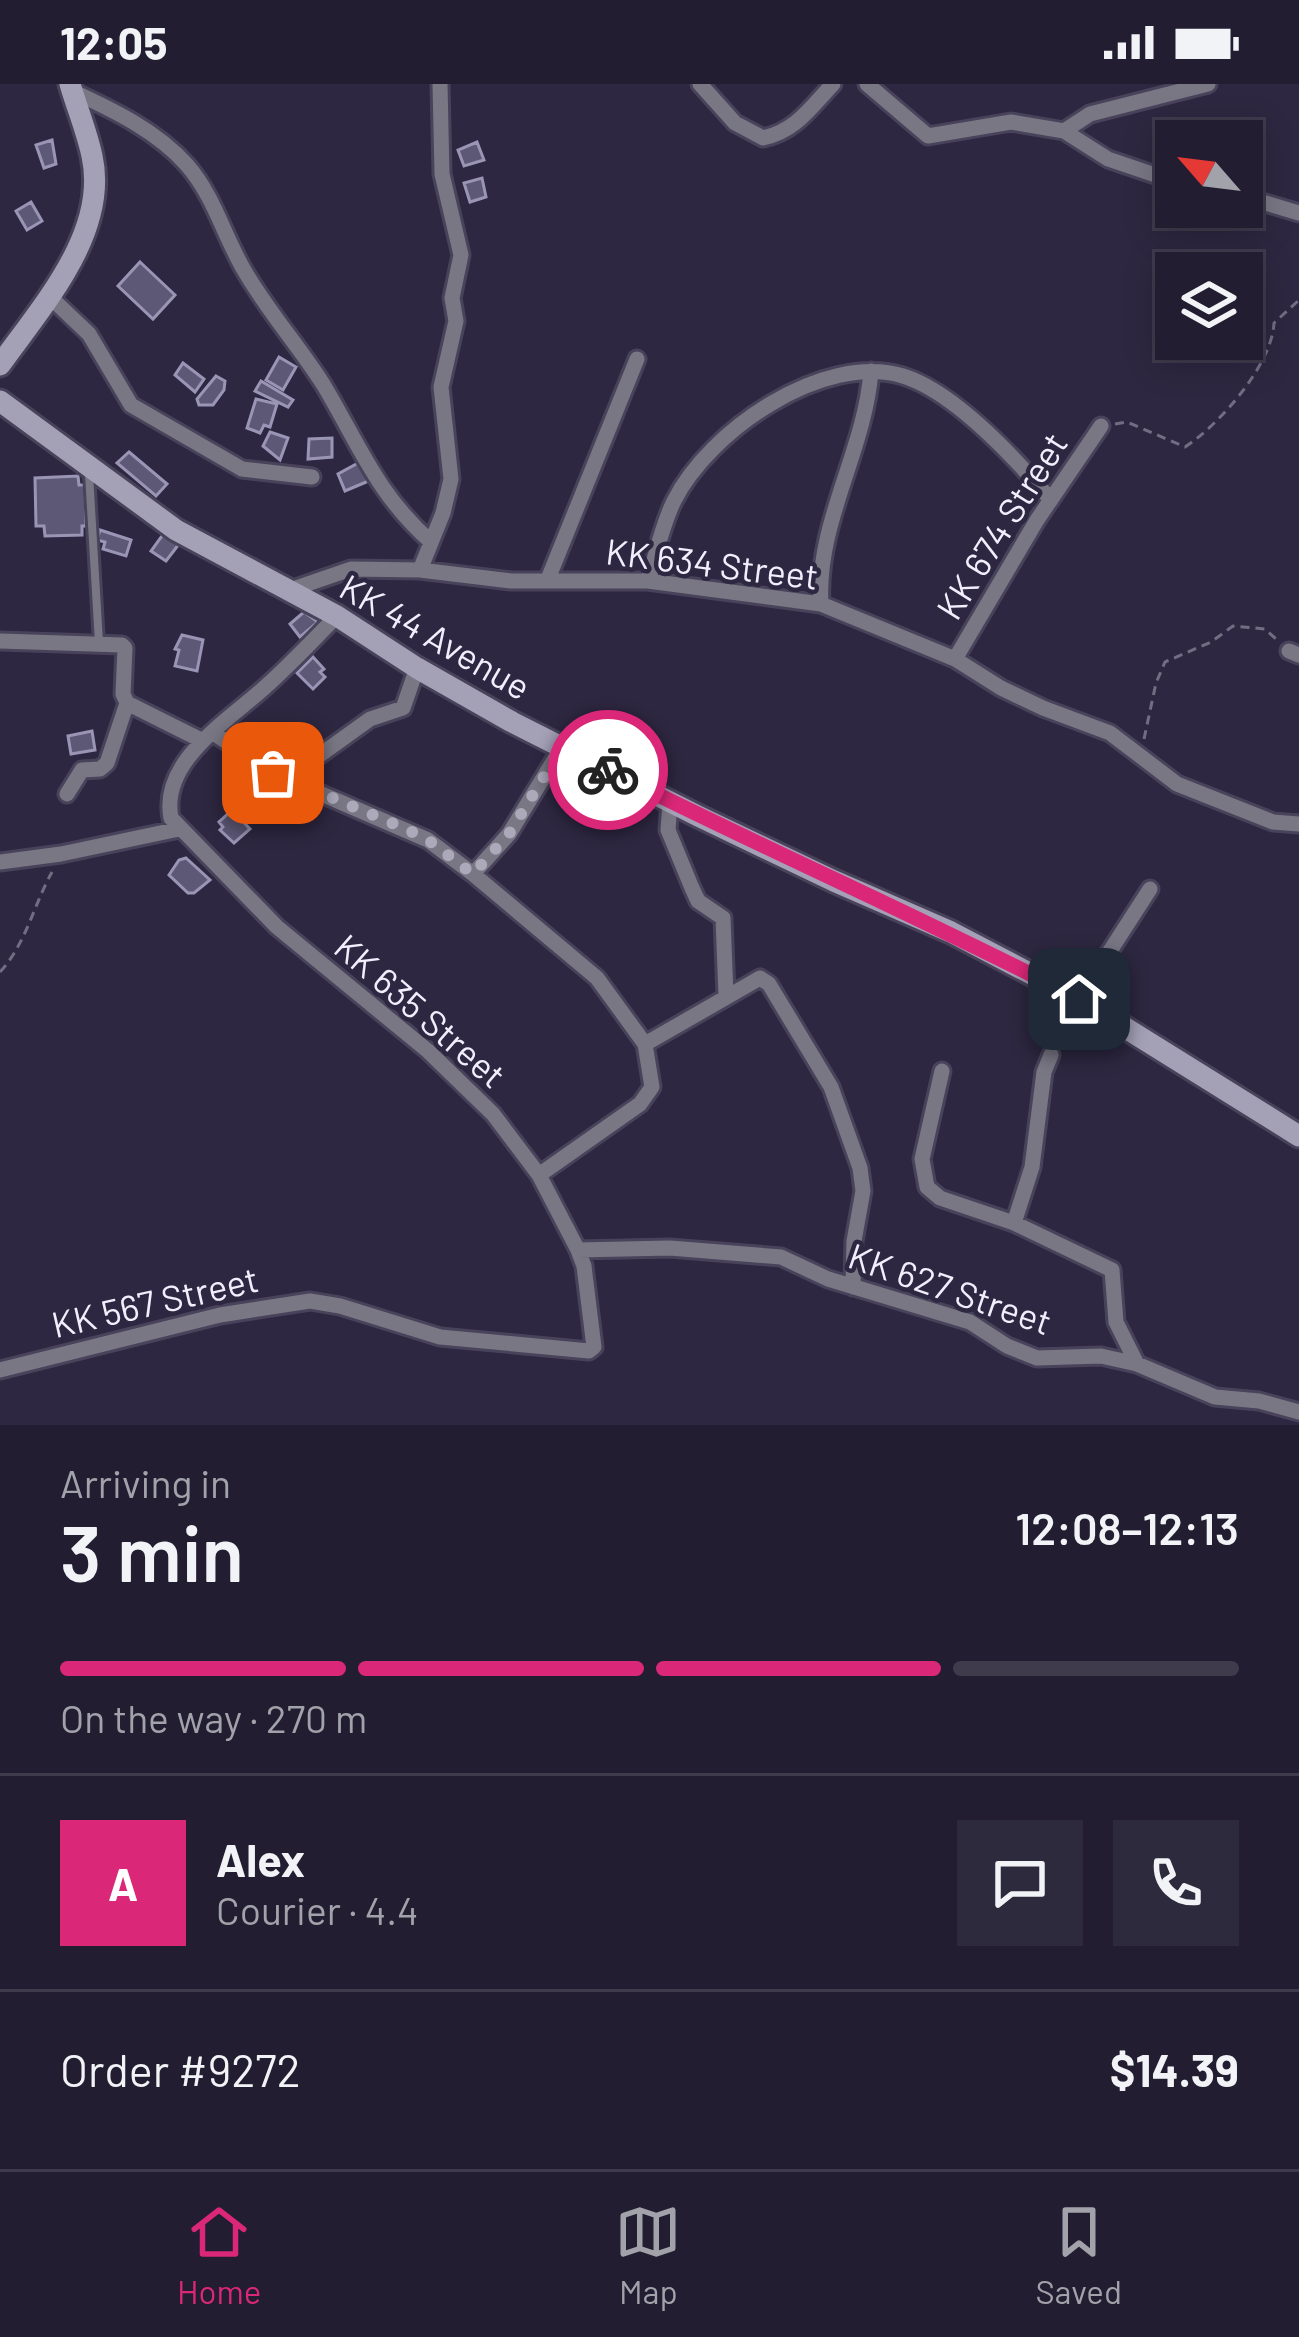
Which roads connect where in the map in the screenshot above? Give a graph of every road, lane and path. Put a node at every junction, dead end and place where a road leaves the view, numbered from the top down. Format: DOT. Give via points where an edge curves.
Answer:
graph roads {
  1 [pos="435,84"];
  2 [pos="700,84"];
  3 [pos="833,84"];
  4 [pos="867,84"];
  5 [pos="1208,84"];
  6 [pos="71,88"];
  7 [pos="1064,131"];
  8 [pos="1155,175"];
  9 [pos="1263,202"];
  10 [pos="1299,213"];
  11 [pos="48,295"];
  12 [pos="1299,300"];
  13 [pos="638,359"];
  14 [pos="0,365"];
  15 [pos="871,371"];
  16 [pos="0,401"];
  17 [pos="1102,426"];
  18 [pos="89,466"];
  19 [pos="312,477"];
  20 [pos="1052,500"];
  21 [pos="431,542"];
  22 [pos="420,570"];
  23 [pos="548,579"];
  24 [pos="648,581"];
  25 [pos="287,591"];
  26 [pos="821,604"];
  27 [pos="337,616"];
  28 [pos="0,641"];
  29 [pos="98,643"];
  30 [pos="1294,653"];
  31 [pos="955,659"];
  32 [pos="417,668"];
  33 [pos="127,703"];
  34 [pos="208,736"];
  35 [pos="562,747"];
  36 [pos="1141,758"];
  37 [pos="314,760"];
  38 [pos="67,794"];
  39 [pos="670,802"];
  40 [pos="1299,824"];
  41 [pos="179,829"];
  42 [pos="61,854"];
  43 [pos="0,862"];
  44 [pos="473,874"];
  45 [pos="1150,889"];
  46 [pos="0,972"];
  47 [pos="726,996"];
  48 [pos="1079,999"];
  49 [pos="645,1044"];
  50 [pos="1051,1055"];
  51 [pos="942,1070"];
  52 [pos="1295,1128"];
  53 [pos="539,1175"];
  54 [pos="1014,1222"];
  55 [pos="578,1250"];
  56 [pos="853,1287"];
  57 [pos="325,1303"];
  58 [pos="1137,1364"];
  59 [pos="0,1370"];
  60 [pos="1299,1412"];
  1 -- 21 [label="street" via="442,174 461,255 441,387 451,478"];
  2 -- 3 [label="street" via="736,123 763,138 808,114"];
  4 -- 7 [label="street" via="928,136 1011,122"];
  5 -- 7 [label="street" via="1090,115"];
  6 -- 11 [label="main road" via="93,159 91,214"];
  6 -- 21 [label="street" via="127,117 187,165 370,474"];
  7 -- 8 [label="street" via="1108,159"];
  9 -- 10 [label="street"];
  11 -- 14 [label="main road"];
  11 -- 19 [label="street" via="88,334 131,404 242,469"];
  12 -- 17 [label="path" via="1274,323 1257,366 1219,422 1185,447 1126,422"];
  13 -- 23 [label="street"];
  15 -- 20 [label="street" via="908,378 979,425"];
  15 -- 24 [label="street" via="796,388 712,448 674,501"];
  15 -- 26 [label="street" via="869,407 821,556"];
  16 -- 18 [label="main road, KK 44 Avenue"];
  17 -- 20 [label="street, KK 674 Street"];
  18 -- 25 [label="main road, KK 44 Avenue" via="176,530"];
  18 -- 29 [label="lane"];
  20 -- 31 [label="street, KK 674 Street"];
  21 -- 22 [label="street"];
  22 -- 23 [label="street, KK 634 Street"];
  22 -- 25 [label="street, KK 634 Street" via="351,569"];
  23 -- 24 [label="street, KK 634 Street"];
  24 -- 26 [label="street, KK 634 Street"];
  25 -- 27 [label="main road, KK 44 Avenue"];
  26 -- 31 [label="street, KK 634 Street"];
  27 -- 32 [label="main road, KK 44 Avenue"];
  27 -- 34 [label="street"];
  28 -- 29 [label="street"];
  29 -- 33 [label="street" via="125,648"];
  30 -- 36 [label="path" via="1265,629 1233,626 1165,662"];
  31 -- 36 [label="street, KK 634 Street" via="1001,688 1111,733"];
  32 -- 35 [label="main road, KK 44 Avenue"];
  32 -- 37 [label="street" via="403,708 370,719"];
  33 -- 34 [label="street"];
  33 -- 38 [label="street" via="107,763 82,770"];
  34 -- 41 [label="street" via="168,801"];
  34 -- 44 [label="street" via="428,840"];
  35 -- 39 [label="main road, KK 44 Avenue"];
  35 -- 44 [label="street" via="509,834"];
  36 -- 40 [label="street, KK 634 Street" via="1216,801"];
  39 -- 47 [label="street" via="668,830 698,902 723,918"];
  39 -- 48 [label="main road, KK 44 Avenue"];
  41 -- 42 [label="street"];
  41 -- 53 [label="street, KK 635 Street" via="277,927 428,1051 493,1114"];
  42 -- 43 [label="street"];
  42 -- 46 [label="path"];
  44 -- 49 [label="street" via="597,978"];
  45 -- 48 [label="street"];
  47 -- 49 [label="street"];
  47 -- 56 [label="street" via="765,980 831,1087 863,1191"];
  48 -- 52 [label="main road, KK 44 Avenue"];
  49 -- 53 [label="street" via="649,1095"];
  50 -- 54 [label="street"];
  51 -- 54 [label="street" via="922,1159 927,1186"];
  53 -- 55 [label="street, KK 635 Street"];
  54 -- 58 [label="street" via="1112,1270 1116,1322"];
  55 -- 56 [label="street, KK 627 Street" via="766,1254"];
  55 -- 57 [label="street, KK 635 Street" via="595,1339 589,1351 440,1337"];
  56 -- 58 [label="street, KK 627 Street" via="970,1322 1037,1358"];
  57 -- 59 [label="street, KK 567 Street" via="220,1315"];
  58 -- 60 [label="street, KK 627 Street" via="1215,1397"];
}
